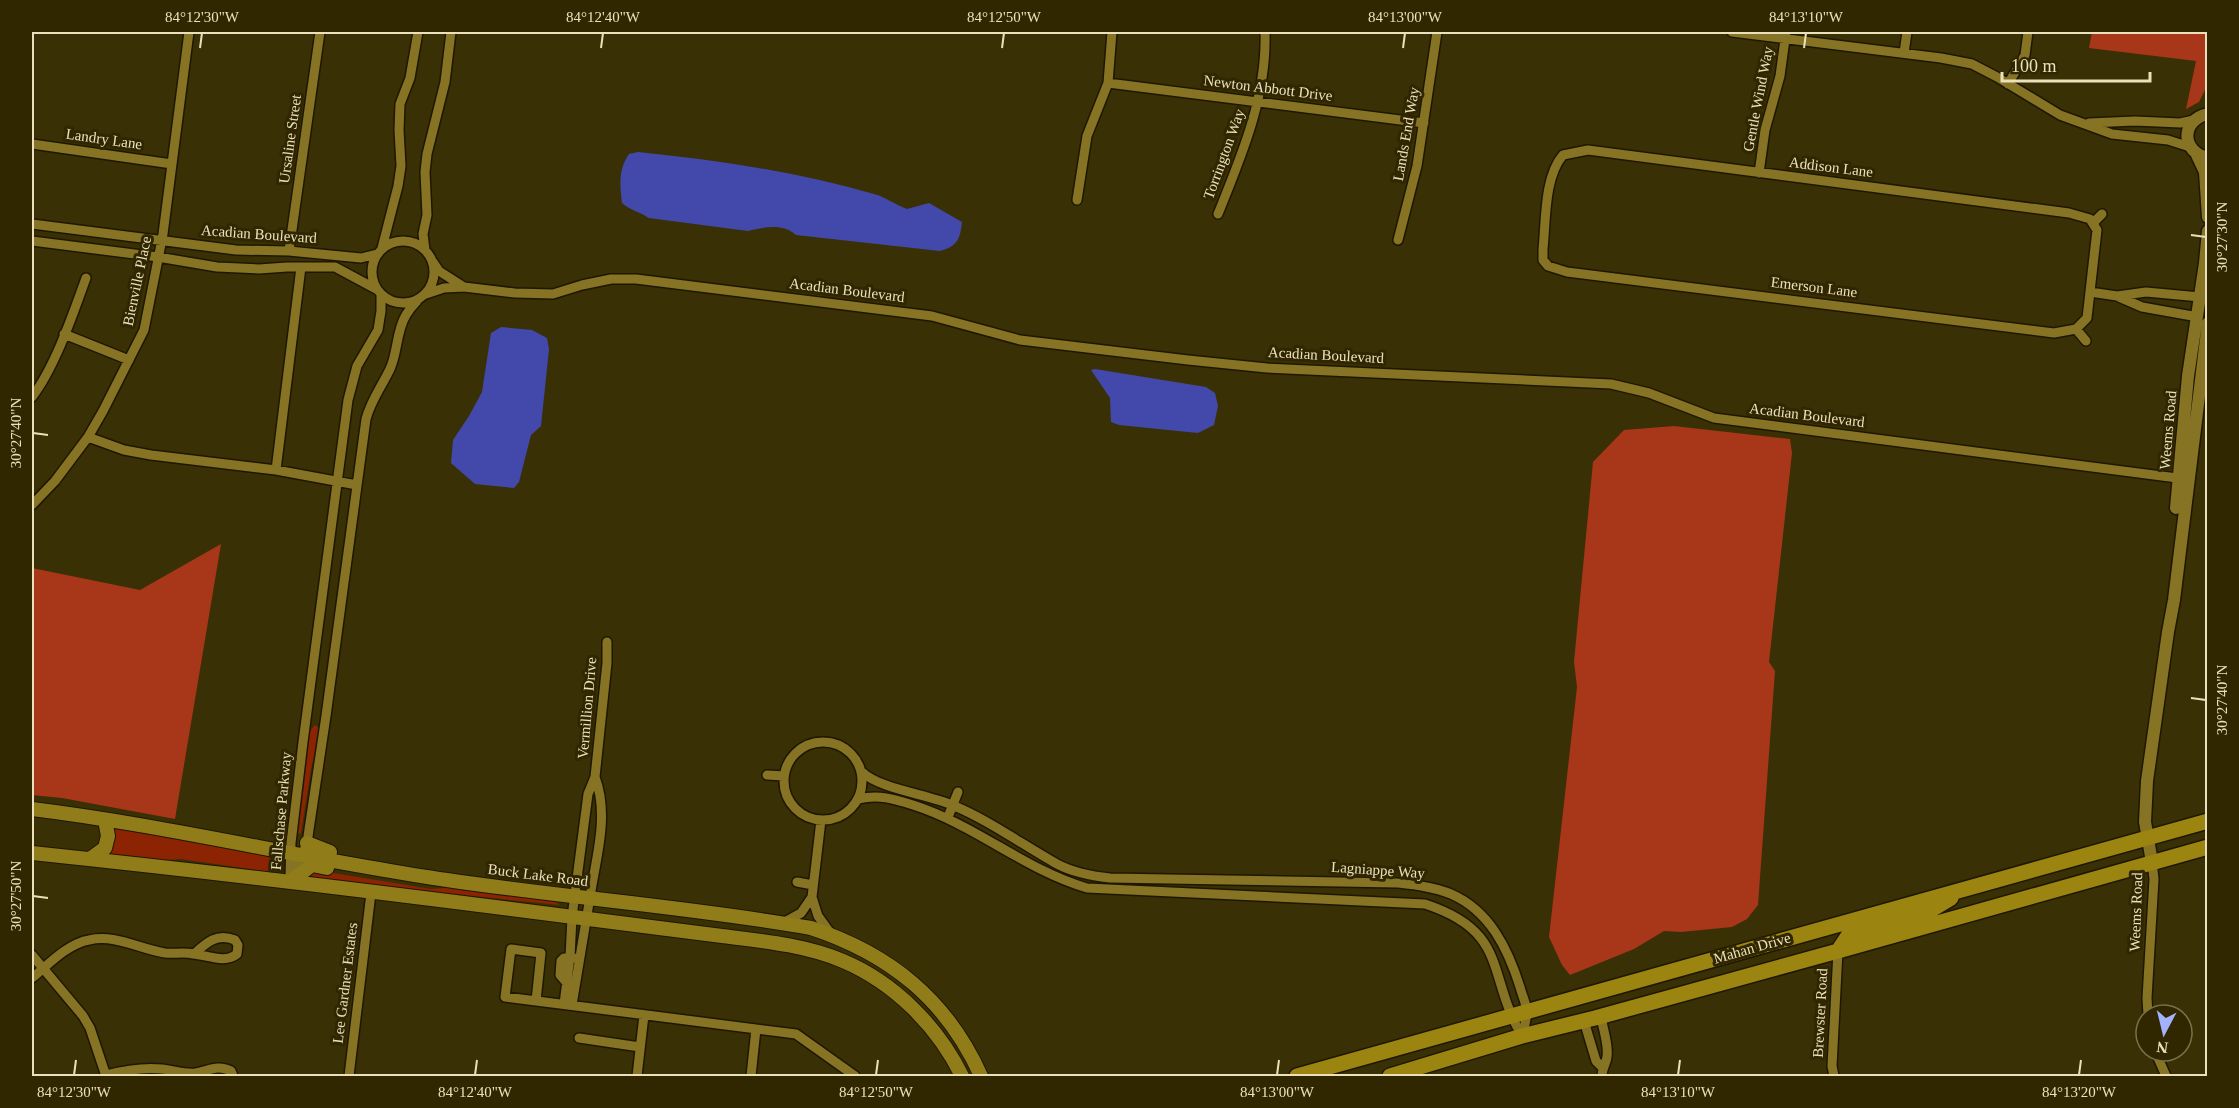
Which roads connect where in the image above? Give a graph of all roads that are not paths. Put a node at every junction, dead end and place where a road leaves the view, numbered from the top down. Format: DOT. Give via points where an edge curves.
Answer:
graph roads {
  1 [pos="189,32"];
  2 [pos="320,32"];
  3 [pos="418,32"];
  4 [pos="451,32"];
  5 [pos="1112,32"];
  6 [pos="1265,32"];
  7 [pos="1437,32"];
  8 [pos="1732,32"];
  9 [pos="1907,32"];
  10 [pos="2028,32"];
  11 [pos="1785,35"];
  12 [pos="1904,53"];
  13 [pos="1108,82"];
  14 [pos="2008,84"];
  15 [pos="1258,102"];
  16 [pos="2208,114"];
  17 [pos="2194,120"];
  18 [pos="1424,123"];
  19 [pos="2085,123"];
  20 [pos="32,144"];
  21 [pos="2198,153"];
  22 [pos="172,164"];
  23 [pos="1759,173"];
  24 [pos="1077,200"];
  25 [pos="1218,214"];
  26 [pos="2102,214"];
  27 [pos="2208,217"];
  28 [pos="2093,223"];
  29 [pos="32,224"];
  30 [pos="2208,231"];
  31 [pos="1398,240"];
  32 [pos="32,241"];
  33 [pos="162,241"];
  34 [pos="425,250"];
  35 [pos="289,251"];
  36 [pos="380,251"];
  37 [pos="158,257"];
  38 [pos="432,260"];
  39 [pos="2206,263"];
  40 [pos="301,267"];
  41 [pos="1545,269"];
  42 [pos="86,278"];
  43 [pos="464,287"];
  44 [pos="378,292"];
  45 [pos="2090,292"];
  46 [pos="426,294"];
  47 [pos="2117,296"];
  48 [pos="2200,297"];
  49 [pos="417,301"];
  50 [pos="2203,320"];
  51 [pos="2076,329"];
  52 [pos="64,334"];
  53 [pos="2086,341"];
  54 [pos="129,360"];
  55 [pos="32,397"];
  56 [pos="88,437"];
  57 [pos="276,470"];
  58 [pos="2183,478"];
  59 [pos="338,482"];
  60 [pos="357,485"];
  61 [pos="32,505"];
  62 [pos="607,642"];
  63 [pos="307,713"];
  64 [pos="326,716"];
  65 [pos="862,772"];
  66 [pos="767,775"];
  67 [pos="783,776"];
  68 [pos="596,777"];
  69 [pos="958,792"];
  70 [pos="859,799"];
  71 [pos="953,805"];
  72 [pos="32,809"];
  73 [pos="948,817"];
  74 [pos="105,820"];
  75 [pos="821,820"];
  76 [pos="2208,821"];
  77 [pos="2148,837"];
  78 [pos="2208,847"];
  79 [pos="300,851"];
  80 [pos="35,857"];
  81 [pos="90,860"];
  82 [pos="2152,862"];
  83 [pos="1078,873"];
  84 [pos="1186,879"];
  85 [pos="445,880"];
  86 [pos="1298,881"];
  87 [pos="290,882"];
  88 [pos="797,882"];
  89 [pos="813,885"];
  90 [pos="1075,885"];
  91 [pos="1969,887"];
  92 [pos="371,893"];
  93 [pos="1187,893"];
  94 [pos="575,896"];
  95 [pos="812,897"];
  96 [pos="1297,897"];
  97 [pos="590,898"];
  98 [pos="572,917"];
  99 [pos="588,919"];
  100 [pos="783,923"];
  101 [pos="831,935"];
  102 [pos="1838,951"];
  103 [pos="194,954"];
  104 [pos="32,955"];
  105 [pos="575,958"];
  106 [pos="43,969"];
  107 [pos="32,978"];
  108 [pos="536,1001"];
  109 [pos="2147,1003"];
  110 [pos="568,1005"];
  111 [pos="1527,1011"];
  112 [pos="644,1015"];
  113 [pos="1510,1016"];
  114 [pos="1601,1017"];
  115 [pos="1584,1021"];
  116 [pos="756,1029"];
  117 [pos="1522,1036"];
  118 [pos="579,1038"];
  119 [pos="640,1047"];
  120 [pos="2160,1063"];
  121 [pos="1602,1072"];
  122 [pos="198,1075"];
  123 [pos="1305,1075"];
  124 [pos="106,1076"];
  125 [pos="233,1077"];
  126 [pos="349,1077"];
  127 [pos="637,1077"];
  128 [pos="751,1077"];
  129 [pos="855,1077"];
  130 [pos="962,1077"];
  131 [pos="981,1077"];
  132 [pos="1390,1077"];
  133 [pos="1834,1077"];
  134 [pos="2166,1077"];
  1 -- 22 [label="street, Bienville Place"];
  2 -- 35 [label="street, Ursaline Street"];
  3 -- 36 [label="street" via="410,78 400,104 398,186"];
  4 -- 34 [label="street" via="445,82 425,172"];
  5 -- 13 [label="street"];
  6 -- 15 [label="street, Torrington Way" via="1265,68"];
  7 -- 18 [label="street, Lands End Way"];
  8 -- 11 [label="street"];
  9 -- 12 [label="street"];
  10 -- 14 [label="street" via="2025,55"];
  11 -- 12 [label="street"];
  11 -- 23 [label="street, Gentle Wind Way"];
  12 -- 14 [label="street" via="1972,64"];
  13 -- 15 [label="street, Newton Abbott Drive"];
  13 -- 24 [label="street" via="1087,136"];
  14 -- 19 [label="street" via="2060,115"];
  15 -- 18 [label="street, Newton Abbott Drive"];
  15 -- 25 [label="street, Torrington Way" via="1240,162"];
  16 -- 17 [label="street"];
  17 -- 19 [label="street"];
  17 -- 21 [label="street" via="2187,133"];
  18 -- 31 [label="street, Lands End Way"];
  19 -- 21 [label="street" via="2112,134 2168,140"];
  20 -- 22 [label="street, Landry Lane"];
  21 -- 27 [label="street" via="2205,172"];
  22 -- 33 [label="street, Bienville Place"];
  23 -- 28 [label="street, Addison Lane" via="2069,213"];
  23 -- 41 [label="street, Addison Lane" via="1588,150 1560,151 1551,176 1543,249"];
  26 -- 28 [label="street"];
  28 -- 45 [label="street" via="2097,230"];
  29 -- 33 [label="street, Acadian Boulevard"];
  30 -- 39 [label="street, Weems Road"];
  32 -- 37 [label="street, Acadian Boulevard"];
  33 -- 35 [label="street, Acadian Boulevard" via="236,250"];
  33 -- 37 [label="street, Bienville Place"];
  34 -- 36 [label="street" via="404,241"];
  34 -- 38 [label="street"];
  35 -- 36 [label="street, Acadian Boulevard" via="361,258"];
  36 -- 44 [label="street" via="371,272"];
  37 -- 40 [label="street, Acadian Boulevard" via="217,267"];
  37 -- 54 [label="street, Bienville Place" via="144,330"];
  38 -- 43 [label="street, Acadian Boulevard" via="439,271"];
  38 -- 46 [label="street" via="434,278"];
  39 -- 48 [label="street, Weems Road"];
  40 -- 44 [label="street, Acadian Boulevard" via="335,267"];
  40 -- 57 [label="street"];
  41 -- 51 [label="street, Emerson Lane" via="2054,333"];
  42 -- 52 [label="street"];
  43 -- 46 [label="street, Acadian Boulevard"];
  43 -- 58 [label="street, Acadian Boulevard" via="544,294 611,279 636,279 932,316 1020,340 1188,360 1267,368 1611,384 1649,393 1714,418"];
  44 -- 49 [label="street" via="398,304"];
  44 -- 59 [label="street, Fallschase Parkway" via="378,330 351,383"];
  45 -- 47 [label="street"];
  45 -- 51 [label="street" via="2087,318"];
  46 -- 49 [label="street"];
  47 -- 48 [label="street" via="2146,292"];
  47 -- 50 [label="street" via="2142,307"];
  48 -- 50 [label="street, Weems Road"];
  49 -- 60 [label="street, Fallschase Parkway" via="405,316 389,371 370,406"];
  50 -- 58 [label="street, Weems Road" via="2188,376"];
  51 -- 53 [label="street"];
  52 -- 54 [label="street"];
  52 -- 55 [label="street"];
  54 -- 56 [label="street, Bienville Place"];
  56 -- 57 [label="street" via="151,455"];
  56 -- 61 [label="street, Bienville Place"];
  57 -- 59 [label="street"];
  58 -- 77 [label="street, Weems Road" via="2166,600 2168,632 2147,781"];
  59 -- 60 [label="street"];
  59 -- 63 [label="street, Fallschase Parkway"];
  60 -- 64 [label="street, Fallschase Parkway"];
  62 -- 68 [label="street, Vermillion Drive"];
  63 -- 64 [label="street"];
  63 -- 79 [label="street, Fallschase Parkway"];
  64 -- 79 [label="street, Fallschase Parkway"];
  65 -- 67 [label="street" via="846,749 820,742 796,752"];
  65 -- 70 [label="street"];
  65 -- 71 [label="street, Lagniappe Way" via="871,780"];
  66 -- 67 [label="street"];
  67 -- 75 [label="street" via="788,801 809,818"];
  68 -- 94 [label="street, Vermillion Drive" via="588,794"];
  68 -- 97 [label="street, Vermillion Drive" via="601,792 602,828"];
  69 -- 71 [label="street"];
  70 -- 73 [label="street, Lagniappe Way" via="873,795"];
  70 -- 75 [label="street" via="839,817"];
  71 -- 73 [label="street"];
  71 -- 83 [label="street, Lagniappe Way"];
  72 -- 74 [label="main road, Buck Lake Road"];
  73 -- 90 [label="street, Lagniappe Way"];
  74 -- 79 [label="main road, Buck Lake Road"];
  74 -- 81 [label="main road" via="108,842"];
  75 -- 89 [label="street"];
  76 -- 77 [label="main road, Mahan Drive"];
  77 -- 82 [label="street, Weems Road"];
  77 -- 91 [label="main road, Mahan Drive"];
  78 -- 82 [label="main road, Mahan Drive"];
  79 -- 85 [label="main road, Buck Lake Road"];
  79 -- 87 [label="street, Fallschase Parkway"];
  80 -- 81 [label="main road"];
  81 -- 87 [label="main road"];
  82 -- 102 [label="main road, Mahan Drive"];
  82 -- 109 [label="street, Weems Road"];
  83 -- 84 [label="street, Lagniappe Way" via="1110,878"];
  83 -- 90 [label="street"];
  84 -- 86 [label="street, Lagniappe Way"];
  84 -- 93 [label="street"];
  85 -- 87 [label="main road" via="428,886 312,865"];
  85 -- 94 [label="main road, Buck Lake Road"];
  86 -- 96 [label="street"];
  86 -- 111 [label="street, Lagniappe Way" via="1397,883 1452,894 1480,914 1495,931 1512,963"];
  87 -- 92 [label="main road"];
  88 -- 89 [label="street"];
  89 -- 95 [label="street"];
  90 -- 93 [label="street, Lagniappe Way"];
  91 -- 102 [label="main road" via="1926,913 1848,936"];
  91 -- 111 [label="main road, Mahan Drive"];
  92 -- 98 [label="main road"];
  92 -- 126 [label="street, Lee Gardner Estates"];
  93 -- 96 [label="street, Lagniappe Way"];
  94 -- 97 [label="main road, Buck Lake Road"];
  94 -- 98 [label="street, Vermillion Drive"];
  95 -- 100 [label="street" via="801,913"];
  95 -- 101 [label="street" via="818,916"];
  96 -- 113 [label="street, Lagniappe Way" via="1425,904 1450,912 1486,942"];
  97 -- 99 [label="street, Vermillion Drive"];
  97 -- 100 [label="main road, Buck Lake Road"];
  98 -- 99 [label="main road"];
  98 -- 105 [label="street, Vermillion Drive"];
  99 -- 105 [label="street, Vermillion Drive"];
  99 -- 130 [label="main road" via="768,942 846,962 920,1014"];
  100 -- 101 [label="main road, Buck Lake Road"];
  101 -- 131 [label="main road, Buck Lake Road" via="895,968 926,995 953,1026"];
  102 -- 114 [label="main road, Mahan Drive"];
  102 -- 133 [label="street, Brewster Road"];
  103 -- 106 [label="street" via="165,953 99,938 80,943"];
  104 -- 106 [label="street"];
  105 -- 110 [label="street"];
  105 -- 110 [label="street" via="567,982"];
  106 -- 107 [label="street"];
  106 -- 124 [label="street" via="83,1016"];
  108 -- 108 [label="street" via="542,953 511,949 505,997"];
  108 -- 110 [label="street"];
  110 -- 112 [label="street"];
  111 -- 113 [label="main road, Mahan Drive"];
  111 -- 117 [label="street, Lagniappe Way"];
  112 -- 116 [label="street"];
  112 -- 119 [label="street"];
  113 -- 117 [label="street, Lagniappe Way"];
  113 -- 123 [label="main road, Mahan Drive"];
  114 -- 115 [label="main road, Mahan Drive"];
  114 -- 121 [label="street" via="1607,1052"];
  115 -- 117 [label="main road, Mahan Drive"];
  115 -- 121 [label="street"];
  116 -- 128 [label="street"];
  116 -- 129 [label="street" via="796,1034"];
  117 -- 132 [label="main road, Mahan Drive"];
  118 -- 119 [label="street"];
  119 -- 127 [label="street"];
  120 -- 134 [label="street"];
  122 -- 124 [label="street" via="145,1069"];
  122 -- 125 [label="street" via="206,1069 226,1068"];
}
